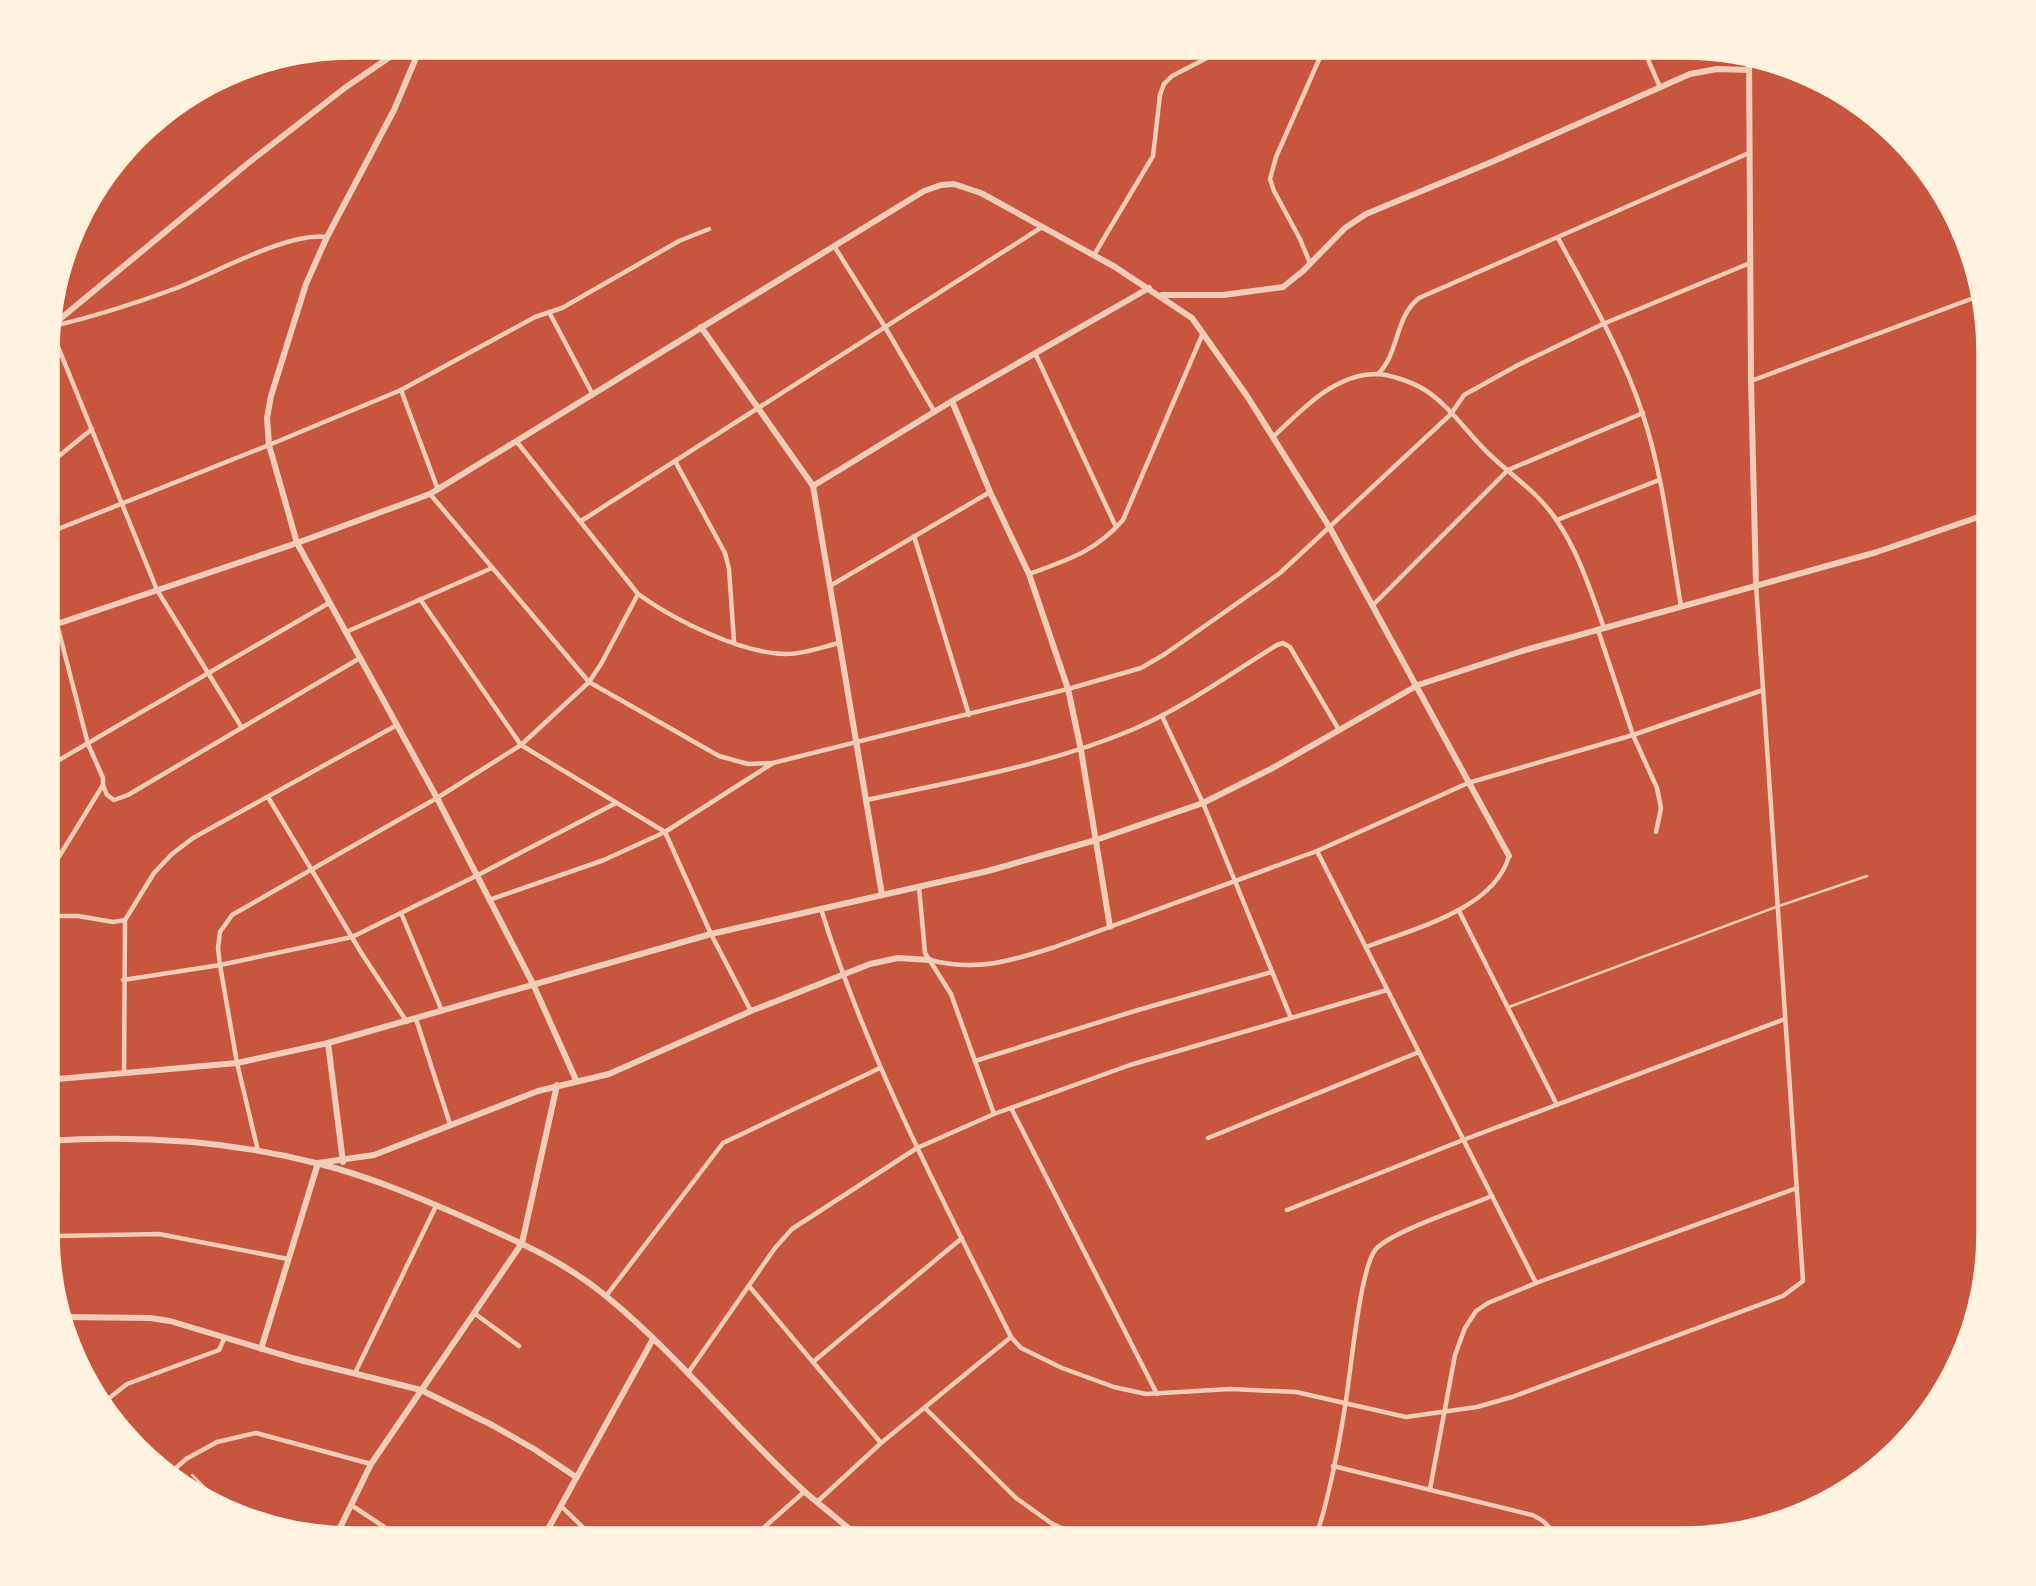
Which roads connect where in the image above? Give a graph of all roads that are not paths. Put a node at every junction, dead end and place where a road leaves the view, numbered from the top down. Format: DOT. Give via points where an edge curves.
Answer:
graph roads {
  1 [pos="388,58"];
  2 [pos="416,58"];
  3 [pos="1205,58"];
  4 [pos="1320,58"];
  5 [pos="1647,58"];
  6 [pos="1749,65"];
  7 [pos="1749,69"];
  8 [pos="1660,87"];
  9 [pos="1749,153"];
  10 [pos="1042,227"];
  11 [pos="709,229"];
  12 [pos="327,237"];
  13 [pos="1559,238"];
  14 [pos="833,246"];
  15 [pos="1094,255"];
  16 [pos="1310,263"];
  17 [pos="1750,263"];
  18 [pos="1149,288"];
  19 [pos="1160,295"];
  20 [pos="1974,298"];
  21 [pos="549,312"];
  22 [pos="59,319"];
  23 [pos="1603,324"];
  24 [pos="59,325"];
  25 [pos="701,327"];
  26 [pos="885,327"];
  27 [pos="1203,332"];
  28 [pos="58,349"];
  29 [pos="1035,353"];
  30 [pos="1378,374"];
  31 [pos="1751,381"];
  32 [pos="401,390"];
  33 [pos="593,395"];
  34 [pos="952,401"];
  35 [pos="758,408"];
  36 [pos="934,411"];
  37 [pos="1643,413"];
  38 [pos="1451,414"];
  39 [pos="92,429"];
  40 [pos="1273,437"];
  41 [pos="517,442"];
  42 [pos="269,445"];
  43 [pos="58,457"];
  44 [pos="675,461"];
  45 [pos="1508,470"];
  46 [pos="1659,481"];
  47 [pos="813,486"];
  48 [pos="438,490"];
  49 [pos="990,492"];
  50 [pos="429,494"];
  51 [pos="121,503"];
  52 [pos="1978,517"];
  53 [pos="1557,520"];
  54 [pos="581,522"];
  55 [pos="1116,527"];
  56 [pos="1330,528"];
  57 [pos="58,529"];
  58 [pos="915,536"];
  59 [pos="297,543"];
  60 [pos="492,568"];
  61 [pos="1029,574"];
  62 [pos="1756,584"];
  63 [pos="830,586"];
  64 [pos="157,590"];
  65 [pos="638,594"];
  66 [pos="420,599"];
  67 [pos="330,603"];
  68 [pos="1373,605"];
  69 [pos="1681,606"];
  70 [pos="58,624"];
  71 [pos="58,628"];
  72 [pos="1601,629"];
  73 [pos="346,632"];
  74 [pos="734,642"];
  75 [pos="839,643"];
  76 [pos="360,658"];
  77 [pos="209,674"];
  78 [pos="589,682"];
  79 [pos="1418,685"];
  80 [pos="1068,689"];
  81 [pos="1763,690"];
  82 [pos="969,715"];
  83 [pos="1162,716"];
  84 [pos="397,725"];
  85 [pos="242,728"];
  86 [pos="1339,730"];
  87 [pos="1633,735"];
  88 [pos="88,744"];
  89 [pos="856,744"];
  90 [pos="521,745"];
  91 [pos="1081,750"];
  92 [pos="58,761"];
  93 [pos="773,763"];
  94 [pos="1468,783"];
  95 [pos="103,785"];
  96 [pos="268,797"];
  97 [pos="436,798"];
  98 [pos="866,800"];
  99 [pos="616,803"];
  100 [pos="1203,803"];
  101 [pos="665,832"];
  102 [pos="1656,832"];
  103 [pos="1096,841"];
  104 [pos="1317,851"];
  105 [pos="1508,856"];
  106 [pos="58,858"];
  107 [pos="311,870"];
  108 [pos="476,876"];
  109 [pos="1867,876"];
  110 [pos="1235,882"];
  111 [pos="919,887"];
  112 [pos="881,895"];
  113 [pos="489,900"];
  114 [pos="1776,907"];
  115 [pos="821,909"];
  116 [pos="1459,911"];
  117 [pos="401,913"];
  118 [pos="58,916"];
  119 [pos="125,920"];
  120 [pos="1110,926"];
  121 [pos="710,934"];
  122 [pos="352,937"];
  123 [pos="1366,947"];
  124 [pos="930,960"];
  125 [pos="220,965"];
  126 [pos="1272,972"];
  127 [pos="841,973"];
  128 [pos="123,980"];
  129 [pos="533,984"];
  130 [pos="1387,990"];
  131 [pos="1509,1007"];
  132 [pos="442,1011"];
  133 [pos="751,1011"];
  134 [pos="1291,1018"];
  135 [pos="416,1019"];
  136 [pos="1785,1019"];
  137 [pos="407,1022"];
  138 [pos="328,1043"];
  139 [pos="1419,1052"];
  140 [pos="975,1061"];
  141 [pos="237,1063"];
  142 [pos="880,1068"];
  143 [pos="124,1073"];
  144 [pos="58,1079"];
  145 [pos="576,1080"];
  146 [pos="557,1084"];
  147 [pos="1557,1104"];
  148 [pos="1012,1108"];
  149 [pos="994,1114"];
  150 [pos="450,1124"];
  151 [pos="1208,1138"];
  152 [pos="58,1140"];
  153 [pos="1463,1140"];
  154 [pos="917,1148"];
  155 [pos="258,1152"];
  156 [pos="343,1161"];
  157 [pos="318,1163"];
  158 [pos="345,1171"];
  159 [pos="1797,1188"];
  160 [pos="1492,1196"];
  161 [pos="436,1206"];
  162 [pos="1287,1210"];
  163 [pos="58,1236"];
  164 [pos="962,1238"];
  165 [pos="522,1243"];
  166 [pos="288,1259"];
  167 [pos="1536,1283"];
  168 [pos="749,1286"];
  169 [pos="606,1296"];
  170 [pos="474,1313"];
  171 [pos="70,1317"];
  172 [pos="1012,1336"];
  173 [pos="225,1337"];
  174 [pos="653,1339"];
  175 [pos="519,1346"];
  176 [pos="261,1349"];
  177 [pos="813,1362"];
  178 [pos="688,1373"];
  179 [pos="354,1374"];
  180 [pos="421,1390"];
  181 [pos="1158,1394"];
  182 [pos="108,1399"];
  183 [pos="1346,1401"];
  184 [pos="925,1408"];
  185 [pos="1443,1412"];
  186 [pos="881,1443"];
  187 [pos="371,1464"];
  188 [pos="1333,1466"];
  189 [pos="175,1469"];
  190 [pos="192,1475"];
  191 [pos="576,1477"];
  192 [pos="1430,1489"];
  193 [pos="208,1491"];
  194 [pos="805,1491"];
  195 [pos="817,1502"];
  196 [pos="351,1505"];
  197 [pos="560,1506"];
  198 [pos="340,1528"];
  199 [pos="386,1528"];
  200 [pos="548,1528"];
  201 [pos="583,1528"];
  202 [pos="763,1528"];
  203 [pos="848,1528"];
  204 [pos="1063,1528"];
  205 [pos="1318,1528"];
  206 [pos="1550,1528"];
  1 -- 22 [label="street" via="247,164"];
  2 -- 12 [label="street"];
  3 -- 15 [label="street" via="1164,83 1153,156"];
  4 -- 16 [label="street" via="1270,179"];
  5 -- 8 [label="street"];
  6 -- 7 [label="street"];
  7 -- 8 [label="street" via="1703,70"];
  7 -- 9 [label="street"];
  8 -- 16 [label="street" via="1366,214"];
  9 -- 13 [label="street"];
  9 -- 17 [label="street"];
  10 -- 14 [label="street" via="968,187 941,185"];
  10 -- 15 [label="street"];
  10 -- 26 [label="street"];
  11 -- 21 [label="street"];
  12 -- 24 [label="street" via="299,239 174,289"];
  12 -- 42 [label="street" via="306,284 271,396"];
  13 -- 23 [label="street"];
  13 -- 30 [label="street" via="1419,298 1406,310 1390,359"];
  14 -- 25 [label="street"];
  14 -- 26 [label="street"];
  15 -- 18 [label="street"];
  16 -- 19 [label="street" via="1292,282 1270,290"];
  17 -- 23 [label="street"];
  17 -- 31 [label="street"];
  18 -- 19 [label="street"];
  18 -- 29 [label="street"];
  19 -- 27 [label="street" via="1182,309"];
  20 -- 31 [label="street"];
  21 -- 32 [label="street"];
  21 -- 33 [label="street"];
  23 -- 37 [label="street"];
  23 -- 38 [label="street" via="1464,395"];
  25 -- 33 [label="street"];
  25 -- 35 [label="street"];
  26 -- 35 [label="street"];
  26 -- 36 [label="street"];
  27 -- 40 [label="street"];
  27 -- 55 [label="street" via="1123,520"];
  28 -- 39 [label="street"];
  29 -- 34 [label="street"];
  29 -- 55 [label="street"];
  30 -- 38 [label="street" via="1425,390"];
  30 -- 40 [label="street" via="1339,382"];
  31 -- 62 [label="street"];
  32 -- 42 [label="street"];
  32 -- 48 [label="street"];
  33 -- 41 [label="street"];
  34 -- 36 [label="street"];
  34 -- 49 [label="street"];
  35 -- 44 [label="street"];
  35 -- 47 [label="street"];
  36 -- 47 [label="street"];
  37 -- 45 [label="street"];
  37 -- 46 [label="street"];
  38 -- 45 [label="street"];
  38 -- 56 [label="street"];
  39 -- 43 [label="street"];
  39 -- 51 [label="street"];
  40 -- 56 [label="street"];
  41 -- 48 [label="street"];
  41 -- 54 [label="street"];
  42 -- 51 [label="street"];
  42 -- 59 [label="street"];
  44 -- 54 [label="street"];
  44 -- 74 [label="street" via="724,553"];
  45 -- 53 [label="street"];
  45 -- 68 [label="street"];
  46 -- 53 [label="street"];
  46 -- 69 [label="street"];
  47 -- 63 [label="street"];
  48 -- 50 [label="street"];
  49 -- 58 [label="street"];
  49 -- 61 [label="street"];
  50 -- 59 [label="street"];
  50 -- 60 [label="street"];
  51 -- 57 [label="street"];
  51 -- 64 [label="street"];
  52 -- 62 [label="street" via="1877,552"];
  53 -- 72 [label="street" via="1584,573"];
  54 -- 65 [label="street"];
  55 -- 61 [label="street" via="1088,551"];
  56 -- 68 [label="street"];
  56 -- 80 [label="street" via="1280,573 1165,654 1123,675"];
  58 -- 63 [label="street"];
  58 -- 82 [label="street"];
  59 -- 64 [label="street"];
  59 -- 67 [label="street"];
  60 -- 66 [label="street"];
  60 -- 78 [label="street"];
  61 -- 80 [label="street"];
  62 -- 69 [label="street"];
  62 -- 81 [label="street"];
  63 -- 75 [label="street"];
  64 -- 70 [label="street"];
  64 -- 77 [label="street"];
  65 -- 74 [label="street" via="672,616"];
  65 -- 78 [label="street"];
  66 -- 73 [label="street"];
  66 -- 90 [label="street"];
  67 -- 73 [label="street"];
  67 -- 77 [label="street"];
  68 -- 79 [label="street"];
  69 -- 72 [label="street"];
  71 -- 88 [label="street"];
  72 -- 79 [label="street"];
  72 -- 87 [label="street"];
  73 -- 76 [label="street"];
  74 -- 75 [label="street" via="790,654"];
  75 -- 89 [label="street"];
  76 -- 84 [label="street"];
  76 -- 85 [label="street"];
  77 -- 85 [label="street"];
  77 -- 88 [label="street"];
  78 -- 90 [label="street"];
  78 -- 93 [label="street" via="719,756 748,764"];
  79 -- 86 [label="street"];
  79 -- 94 [label="street"];
  80 -- 82 [label="street"];
  80 -- 91 [label="street"];
  81 -- 87 [label="street"];
  81 -- 114 [label="street"];
  82 -- 89 [label="street"];
  83 -- 86 [label="street" via="1283,643 1290,647"];
  83 -- 91 [label="street"];
  83 -- 100 [label="street"];
  84 -- 96 [label="street"];
  84 -- 97 [label="street"];
  85 -- 95 [label="street" via="118,800 110,799"];
  86 -- 100 [label="street"];
  87 -- 94 [label="street"];
  87 -- 102 [label="street" via="1660,799"];
  88 -- 92 [label="street"];
  88 -- 95 [label="street"];
  89 -- 93 [label="street"];
  89 -- 98 [label="street"];
  90 -- 97 [label="street"];
  90 -- 99 [label="street"];
  91 -- 98 [label="street"];
  91 -- 103 [label="street"];
  93 -- 101 [label="street"];
  94 -- 104 [label="street"];
  94 -- 105 [label="street"];
  95 -- 106 [label="street"];
  96 -- 107 [label="street"];
  96 -- 119 [label="street" via="172,854 154,873"];
  97 -- 107 [label="street"];
  97 -- 108 [label="street"];
  98 -- 112 [label="street"];
  99 -- 101 [label="street"];
  99 -- 108 [label="street"];
  100 -- 103 [label="street"];
  100 -- 110 [label="street"];
  101 -- 113 [label="street" via="604,860"];
  101 -- 121 [label="street"];
  103 -- 111 [label="street"];
  103 -- 120 [label="street"];
  104 -- 110 [label="street"];
  104 -- 123 [label="street"];
  105 -- 116 [label="street" via="1498,878"];
  107 -- 122 [label="street"];
  107 -- 125 [label="street" via="232,915 220,932"];
  108 -- 113 [label="street"];
  108 -- 117 [label="street"];
  109 -- 114 [label="lane"];
  110 -- 120 [label="street"];
  110 -- 126 [label="street"];
  111 -- 112 [label="street"];
  111 -- 124 [label="street" via="923,945"];
  112 -- 115 [label="street"];
  113 -- 129 [label="street"];
  114 -- 131 [label="lane"];
  114 -- 136 [label="street"];
  115 -- 121 [label="street"];
  115 -- 127 [label="street"];
  116 -- 123 [label="street"];
  116 -- 131 [label="street"];
  117 -- 122 [label="street"];
  117 -- 132 [label="street"];
  118 -- 119 [label="street"];
  119 -- 128 [label="street"];
  120 -- 124 [label="street" via="985,965 953,966"];
  121 -- 129 [label="street"];
  121 -- 133 [label="street"];
  122 -- 125 [label="street"];
  122 -- 137 [label="street"];
  123 -- 130 [label="street"];
  124 -- 127 [label="street" via="898,958"];
  124 -- 140 [label="street" via="951,994"];
  125 -- 128 [label="street"];
  125 -- 141 [label="street"];
  126 -- 134 [label="street"];
  126 -- 140 [label="street"];
  127 -- 133 [label="street"];
  127 -- 142 [label="street"];
  128 -- 143 [label="street"];
  129 -- 132 [label="street"];
  129 -- 145 [label="street"];
  130 -- 134 [label="street"];
  130 -- 139 [label="street"];
  131 -- 147 [label="street"];
  132 -- 135 [label="street"];
  133 -- 145 [label="street" via="609,1074"];
  134 -- 148 [label="street" via="1130,1065"];
  135 -- 137 [label="street"];
  135 -- 150 [label="street"];
  136 -- 147 [label="street"];
  136 -- 159 [label="street"];
  137 -- 138 [label="street"];
  138 -- 141 [label="street"];
  138 -- 156 [label="street"];
  139 -- 151 [label="street"];
  139 -- 153 [label="street"];
  140 -- 149 [label="street"];
  141 -- 143 [label="street"];
  141 -- 155 [label="street"];
  142 -- 154 [label="street"];
  142 -- 169 [label="street" via="723,1143"];
  143 -- 144 [label="street"];
  145 -- 146 [label="street"];
  146 -- 150 [label="street"];
  146 -- 165 [label="street"];
  147 -- 153 [label="street"];
  148 -- 149 [label="street"];
  148 -- 181 [label="street"];
  149 -- 154 [label="street"];
  150 -- 156 [label="street" via="374,1155"];
  152 -- 155 [label="street" via="176,1142"];
  153 -- 160 [label="street"];
  153 -- 162 [label="street"];
  154 -- 164 [label="street"];
  154 -- 168 [label="street" via="792,1229"];
  155 -- 157 [label="street"];
  156 -- 157 [label="street"];
  156 -- 158 [label="street"];
  157 -- 158 [label="street"];
  157 -- 166 [label="street"];
  158 -- 161 [label="street"];
  159 -- 167 [label="street"];
  159 -- 185 [label="street" via="1803,1281 1783,1296 1512,1397"];
  160 -- 167 [label="street"];
  160 -- 183 [label="street" via="1391,1237 1375,1250 1361,1296"];
  161 -- 165 [label="street"];
  161 -- 179 [label="street"];
  163 -- 166 [label="street" via="159,1234"];
  164 -- 172 [label="street"];
  164 -- 177 [label="street"];
  165 -- 169 [label="street"];
  165 -- 170 [label="street"];
  166 -- 176 [label="street"];
  167 -- 185 [label="street" via="1488,1303 1470,1318 1455,1355"];
  168 -- 177 [label="street"];
  168 -- 178 [label="street"];
  169 -- 174 [label="street"];
  170 -- 175 [label="street"];
  170 -- 180 [label="street"];
  171 -- 173 [label="street" via="150,1318"];
  172 -- 181 [label="street" via="1021,1348 1062,1368 1114,1387"];
  172 -- 184 [label="street"];
  173 -- 176 [label="street"];
  173 -- 182 [label="street" via="219,1350 127,1384"];
  174 -- 178 [label="street"];
  174 -- 191 [label="street"];
  176 -- 179 [label="street"];
  177 -- 186 [label="street"];
  178 -- 194 [label="street"];
  179 -- 180 [label="street"];
  180 -- 187 [label="street"];
  180 -- 191 [label="street" via="513,1437"];
  181 -- 183 [label="street" via="1272,1390"];
  183 -- 185 [label="street" via="1406,1417"];
  183 -- 188 [label="street"];
  184 -- 186 [label="street"];
  184 -- 204 [label="street" via="1016,1499"];
  185 -- 192 [label="street"];
  186 -- 195 [label="street"];
  187 -- 189 [label="street" via="256,1433 217,1442"];
  187 -- 196 [label="street"];
  188 -- 192 [label="street"];
  188 -- 205 [label="street"];
  190 -- 193 [label="lane"];
  191 -- 197 [label="street"];
  192 -- 206 [label="street" via="1532,1515"];
  194 -- 195 [label="street"];
  194 -- 202 [label="street"];
  195 -- 203 [label="street"];
  196 -- 198 [label="street"];
  196 -- 199 [label="street"];
  197 -- 200 [label="street"];
  197 -- 201 [label="street"];
}
